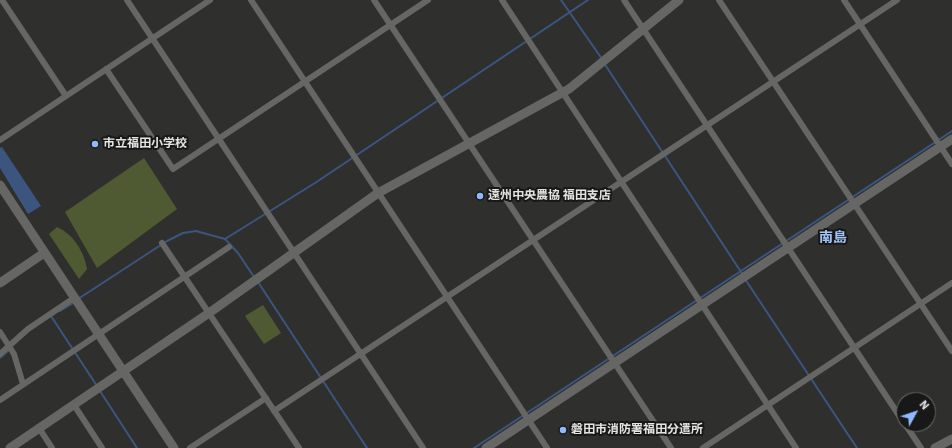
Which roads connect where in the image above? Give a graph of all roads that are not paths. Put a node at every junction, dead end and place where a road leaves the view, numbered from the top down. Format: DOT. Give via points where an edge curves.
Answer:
graph roads {
  1 [pos="2,0"];
  2 [pos="127,0"];
  3 [pos="210,0"];
  4 [pos="251,0"];
  5 [pos="374,0"];
  6 [pos="428,0"];
  7 [pos="502,0"];
  8 [pos="624,0"];
  9 [pos="679,0"];
  10 [pos="719,0"];
  11 [pos="844,0"];
  12 [pos="897,0"];
  13 [pos="391,25"];
  14 [pos="860,25"];
  15 [pos="644,29"];
  16 [pos="152,39"];
  17 [pos="106,69"];
  18 [pos="305,82"];
  19 [pos="773,82"];
  20 [pos="562,92"];
  21 [pos="66,96"];
  22 [pos="708,125"];
  23 [pos="218,139"];
  24 [pos="952,139"];
  25 [pos="0,140"];
  26 [pos="468,142"];
  27 [pos="940,147"];
  28 [pos="952,164"];
  29 [pos="620,183"];
  30 [pos="0,185"];
  31 [pos="378,193"];
  32 [pos="854,204"];
  33 [pos="534,240"];
  34 [pos="162,243"];
  35 [pos="229,247"];
  36 [pos="788,248"];
  37 [pos="44,253"];
  38 [pos="294,253"];
  39 [pos="185,277"];
  40 [pos="0,283"];
  41 [pos="952,283"];
  42 [pos="447,297"];
  43 [pos="74,298"];
  44 [pos="920,304"];
  45 [pos="701,305"];
  46 [pos="209,312"];
  47 [pos="0,332"];
  48 [pos="99,334"];
  49 [pos="8,345"];
  50 [pos="855,347"];
  51 [pos="952,351"];
  52 [pos="0,354"];
  53 [pos="361,354"];
  54 [pos="615,362"];
  55 [pos="123,372"];
  56 [pos="23,384"];
  57 [pos="266,398"];
  58 [pos="0,400"];
  59 [pos="74,405"];
  60 [pos="767,405"];
  61 [pos="274,411"];
  62 [pos="896,411"];
  63 [pos="529,420"];
  64 [pos="39,428"];
  65 [pos="910,432"];
  66 [pos="949,443"];
  67 [pos="10,448"];
  68 [pos="52,448"];
  69 [pos="102,448"];
  70 [pos="174,448"];
  71 [pos="190,448"];
  72 [pos="299,448"];
  73 [pos="424,448"];
  74 [pos="486,448"];
  75 [pos="547,448"];
  76 [pos="671,448"];
  77 [pos="703,448"];
  78 [pos="796,448"];
  79 [pos="920,448"];
  80 [pos="935,448"];
  1 -- 21 [label="street"];
  2 -- 16 [label="street"];
  3 -- 16 [label="street"];
  4 -- 18 [label="street"];
  5 -- 13 [label="street"];
  6 -- 13 [label="street"];
  7 -- 20 [label="street"];
  8 -- 15 [label="street"];
  9 -- 15 [label="street"];
  10 -- 19 [label="street"];
  11 -- 14 [label="street"];
  12 -- 14 [label="street"];
  13 -- 18 [label="street"];
  13 -- 26 [label="street"];
  14 -- 19 [label="street"];
  14 -- 27 [label="street"];
  15 -- 20 [label="street" via="580,81"];
  15 -- 22 [label="street"];
  16 -- 17 [label="street"];
  16 -- 23 [label="street"];
  17 -- 21 [label="street"];
  17 -- 23 [label="street" via="172,169"];
  18 -- 23 [label="street"];
  18 -- 31 [label="street"];
  19 -- 22 [label="street"];
  19 -- 32 [label="street"];
  20 -- 26 [label="street"];
  20 -- 29 [label="street"];
  21 -- 25 [label="street"];
  22 -- 29 [label="street"];
  22 -- 36 [label="street"];
  23 -- 38 [label="street"];
  24 -- 27 [label="street"];
  26 -- 31 [label="street"];
  26 -- 33 [label="street"];
  27 -- 28 [label="street"];
  27 -- 32 [label="street"];
  29 -- 33 [label="street"];
  29 -- 45 [label="street"];
  30 -- 37 [label="street"];
  31 -- 38 [label="street"];
  31 -- 42 [label="street"];
  32 -- 36 [label="street"];
  32 -- 44 [label="street"];
  33 -- 42 [label="street"];
  33 -- 54 [label="street"];
  34 -- 39 [label="street"];
  35 -- 39 [label="street"];
  36 -- 45 [label="street"];
  36 -- 50 [label="street"];
  37 -- 40 [label="street"];
  37 -- 43 [label="street"];
  38 -- 46 [label="street"];
  38 -- 53 [label="street"];
  39 -- 46 [label="street"];
  39 -- 48 [label="street"];
  41 -- 44 [label="street"];
  42 -- 53 [label="street"];
  42 -- 63 [label="street"];
  43 -- 48 [label="street"];
  43 -- 49 [label="street"];
  44 -- 50 [label="street"];
  44 -- 51 [label="street"];
  45 -- 54 [label="street"];
  45 -- 60 [label="street"];
  46 -- 55 [label="street"];
  46 -- 57 [label="street"];
  47 -- 49 [label="street"];
  48 -- 55 [label="street"];
  48 -- 56 [label="street"];
  49 -- 52 [label="street"];
  49 -- 56 [label="street" via="14,354"];
  50 -- 60 [label="street"];
  50 -- 62 [label="street"];
  53 -- 61 [label="street"];
  53 -- 73 [label="street"];
  54 -- 63 [label="street"];
  54 -- 76 [label="street"];
  55 -- 59 [label="street"];
  55 -- 70 [label="street"];
  56 -- 58 [label="street"];
  57 -- 61 [label="street"];
  57 -- 71 [label="street"];
  59 -- 64 [label="street"];
  59 -- 69 [label="street"];
  60 -- 77 [label="street"];
  60 -- 78 [label="street"];
  61 -- 72 [label="street"];
  63 -- 74 [label="street"];
  63 -- 75 [label="street"];
  64 -- 67 [label="street"];
  64 -- 68 [label="street"];
  65 -- 79 [label="street"];
  66 -- 80 [label="street"];
}
